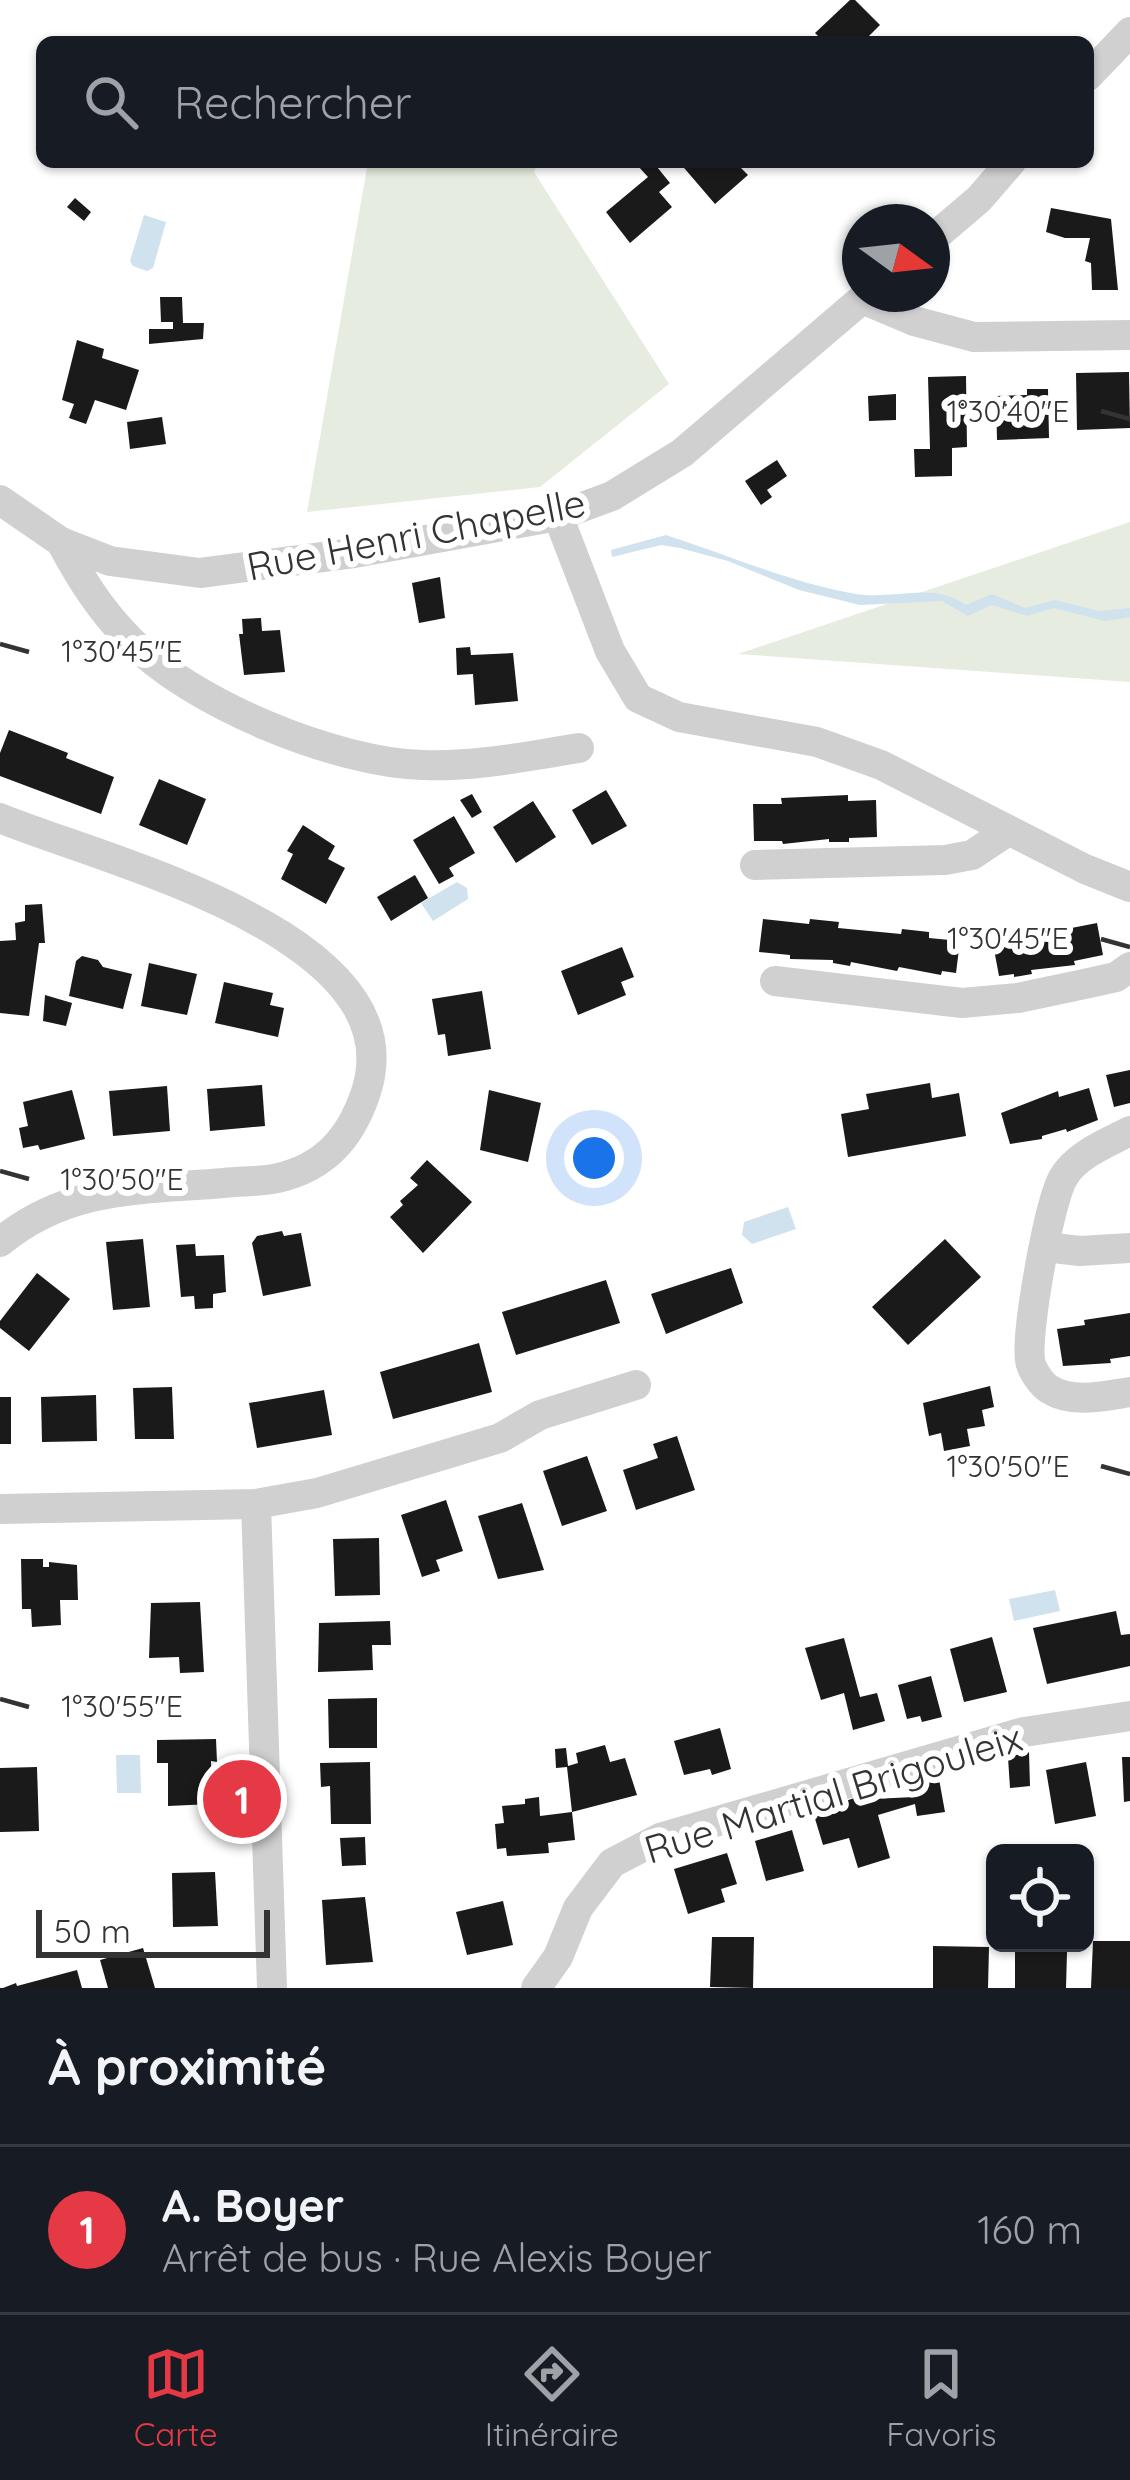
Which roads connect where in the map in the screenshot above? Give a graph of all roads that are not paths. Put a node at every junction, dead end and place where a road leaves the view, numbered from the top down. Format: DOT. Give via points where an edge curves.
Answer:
graph roads {
  1 [pos="1130,32"];
  2 [pos="1094,70"];
  3 [pos="1006,168"];
  4 [pos="950,224"];
  5 [pos="846,312"];
  6 [pos="896,312"];
  7 [pos="1130,335"];
  8 [pos="0,500"];
  9 [pos="558,516"];
  10 [pos="61,542"];
  11 [pos="580,748"];
  12 [pos="0,818"];
  13 [pos="1008,831"];
  14 [pos="755,865"];
  15 [pos="1130,887"];
  16 [pos="1130,967"];
  17 [pos="775,981"];
  18 [pos="1130,1131"];
  19 [pos="0,1242"];
  20 [pos="1045,1247"];
  21 [pos="1130,1248"];
  22 [pos="636,1385"];
  23 [pos="1130,1392"];
  24 [pos="256,1504"];
  25 [pos="0,1509"];
  26 [pos="1130,1716"];
  27 [pos="272,1988"];
  28 [pos="536,1988"];
  1 -- 2 [label="street"];
  3 -- 4 [label="street"];
  5 -- 9 [label="street, Rue Henri Chapelle" via="682,453 612,496"];
  6 -- 7 [label="street" via="974,337"];
  8 -- 10 [label="street"];
  9 -- 10 [label="street, Rue Henri Chapelle" via="200,573 110,561"];
  9 -- 13 [label="street" via="610,651 638,698 679,717 818,742"];
  10 -- 11 [label="street" via="91,597 134,645 250,718 311,742 418,766"];
  12 -- 19 [label="street" via="185,884 310,954 345,987 367,1034 369,1081 353,1127 324,1158 279,1178 80,1198 31,1216"];
  13 -- 14 [label="street" via="973,855 945,860"];
  13 -- 15 [label="street"];
  16 -- 17 [label="street" via="1089,983 962,1003"];
  18 -- 20 [label="street" via="1090,1151 1063,1177"];
  20 -- 21 [label="street"];
  20 -- 23 [label="street" via="1030,1364 1045,1388 1068,1398"];
  22 -- 24 [label="street" via="540,1415 500,1438"];
  24 -- 25 [label="street"];
  24 -- 27 [label="street"];
  26 -- 28 [label="street, Rue Martial Brigouleix" via="1024,1732 660,1838 613,1864 578,1908"];
}
